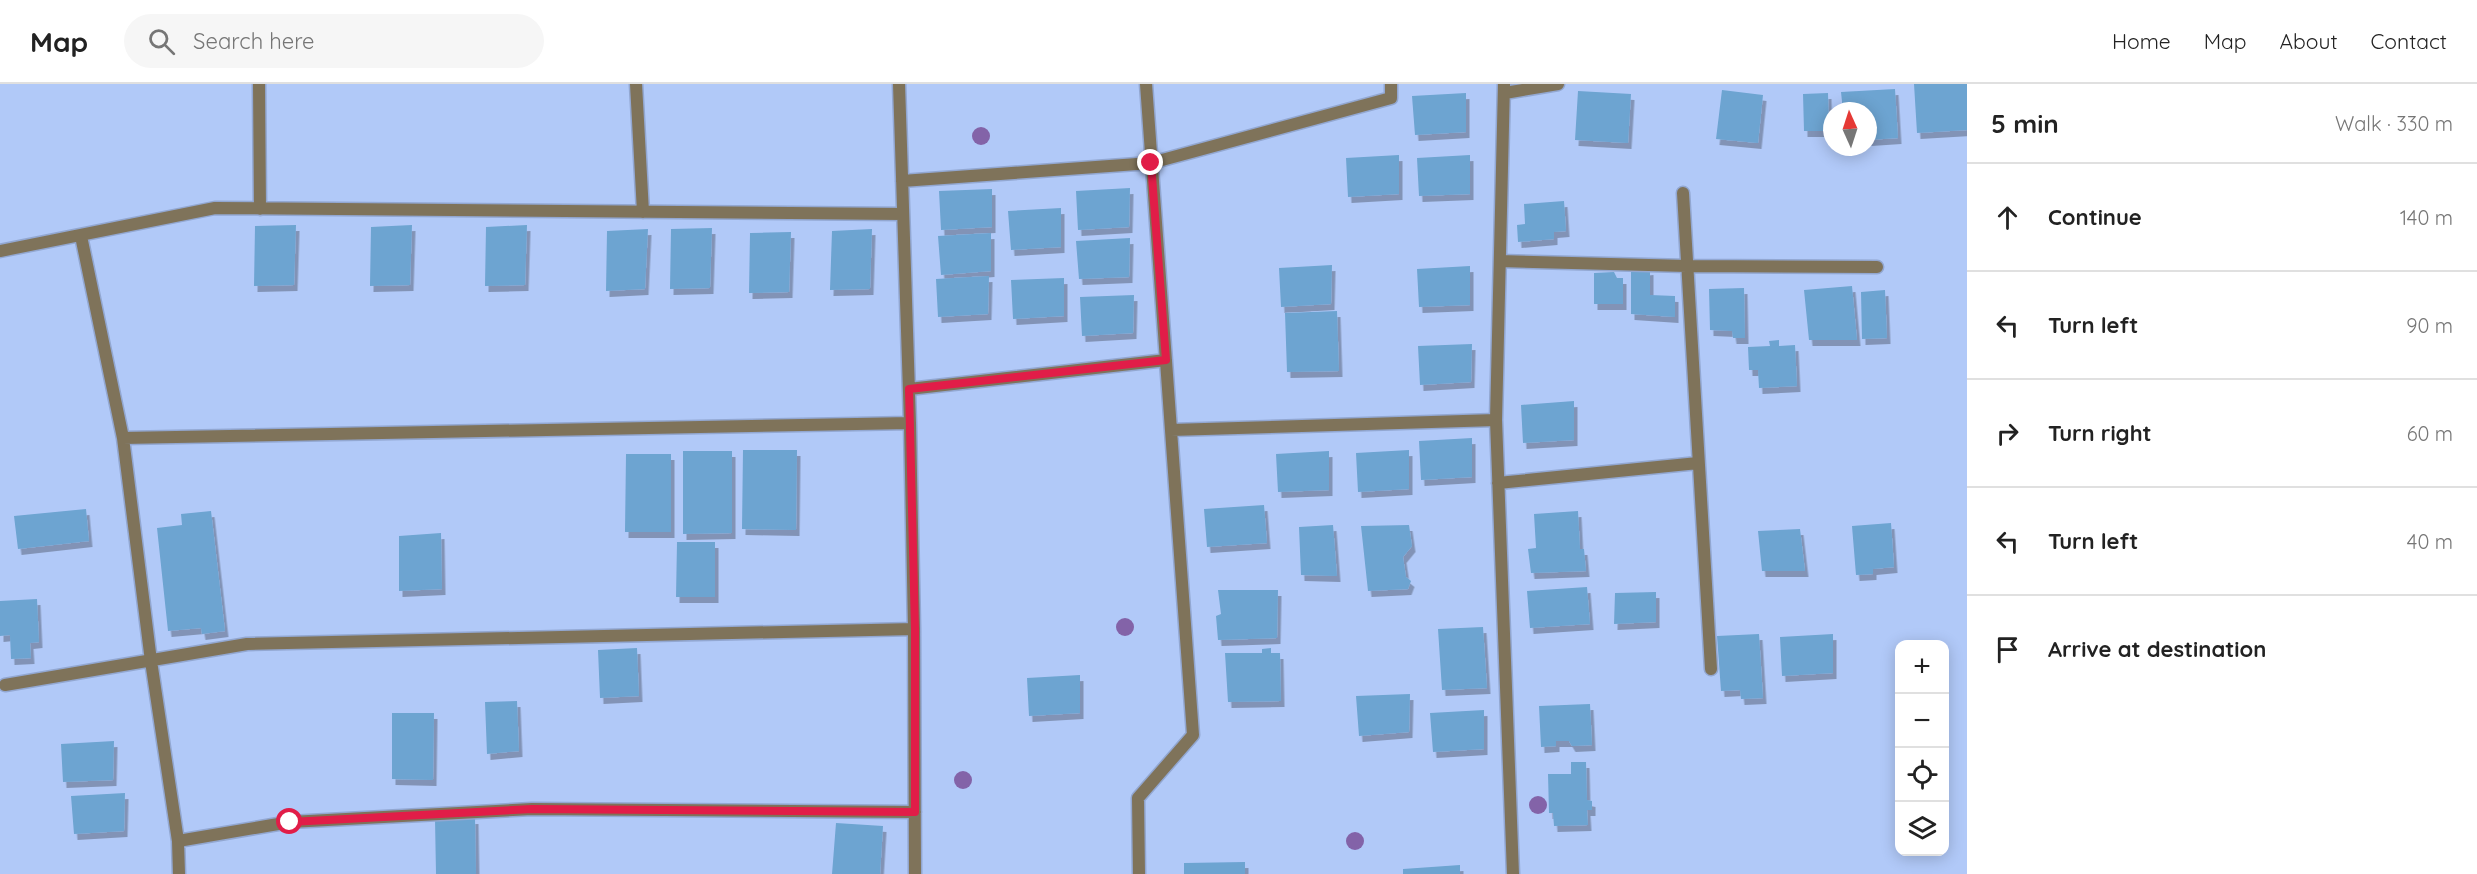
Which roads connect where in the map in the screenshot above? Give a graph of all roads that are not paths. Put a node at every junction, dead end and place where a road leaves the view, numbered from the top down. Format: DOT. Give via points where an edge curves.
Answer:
graph roads {
  1 [pos="259,84"];
  2 [pos="636,84"];
  3 [pos="899,84"];
  4 [pos="1146,84"];
  5 [pos="1391,84"];
  6 [pos="1558,84"];
  7 [pos="1504,88"];
  8 [pos="1151,163"];
  9 [pos="902,181"];
  10 [pos="1683,193"];
  11 [pos="260,209"];
  12 [pos="643,212"];
  13 [pos="903,214"];
  14 [pos="81,236"];
  15 [pos="0,251"];
  16 [pos="1500,261"];
  17 [pos="1687,266"];
  18 [pos="1877,267"];
  19 [pos="1166,360"];
  20 [pos="909,389"];
  21 [pos="1496,420"];
  22 [pos="910,423"];
  23 [pos="1171,430"];
  24 [pos="123,438"];
  25 [pos="1698,463"];
  26 [pos="1498,483"];
  27 [pos="915,629"];
  28 [pos="152,661"];
  29 [pos="1711,669"];
  30 [pos="4,685"];
  31 [pos="915,812"];
  32 [pos="178,841"];
  33 [pos="179,874"];
  34 [pos="915,874"];
  35 [pos="1139,874"];
  36 [pos="1513,874"];
  1 -- 11 [label="street"];
  2 -- 12 [label="street"];
  3 -- 9 [label="street"];
  4 -- 8 [label="street"];
  5 -- 8 [label="street" via="1391,98"];
  6 -- 7 [label="street"];
  7 -- 16 [label="street"];
  8 -- 9 [label="street"];
  8 -- 19 [label="street"];
  9 -- 13 [label="street"];
  10 -- 17 [label="street"];
  11 -- 12 [label="street"];
  11 -- 14 [label="street" via="215,208"];
  12 -- 13 [label="street"];
  13 -- 20 [label="street"];
  14 -- 15 [label="street"];
  14 -- 24 [label="street"];
  16 -- 17 [label="street"];
  16 -- 21 [label="street"];
  17 -- 18 [label="street"];
  17 -- 25 [label="street"];
  19 -- 20 [label="street"];
  19 -- 23 [label="street"];
  20 -- 22 [label="street"];
  21 -- 23 [label="street"];
  21 -- 26 [label="street"];
  22 -- 24 [label="street"];
  22 -- 27 [label="street"];
  23 -- 35 [label="street" via="1193,735 1138,798"];
  24 -- 28 [label="street"];
  25 -- 26 [label="street"];
  25 -- 29 [label="street"];
  26 -- 36 [label="street"];
  27 -- 28 [label="street" via="247,644"];
  27 -- 31 [label="street"];
  28 -- 30 [label="street"];
  28 -- 32 [label="street"];
  31 -- 32 [label="street" via="532,809 290,822"];
  31 -- 34 [label="street"];
  32 -- 33 [label="street"];
}
